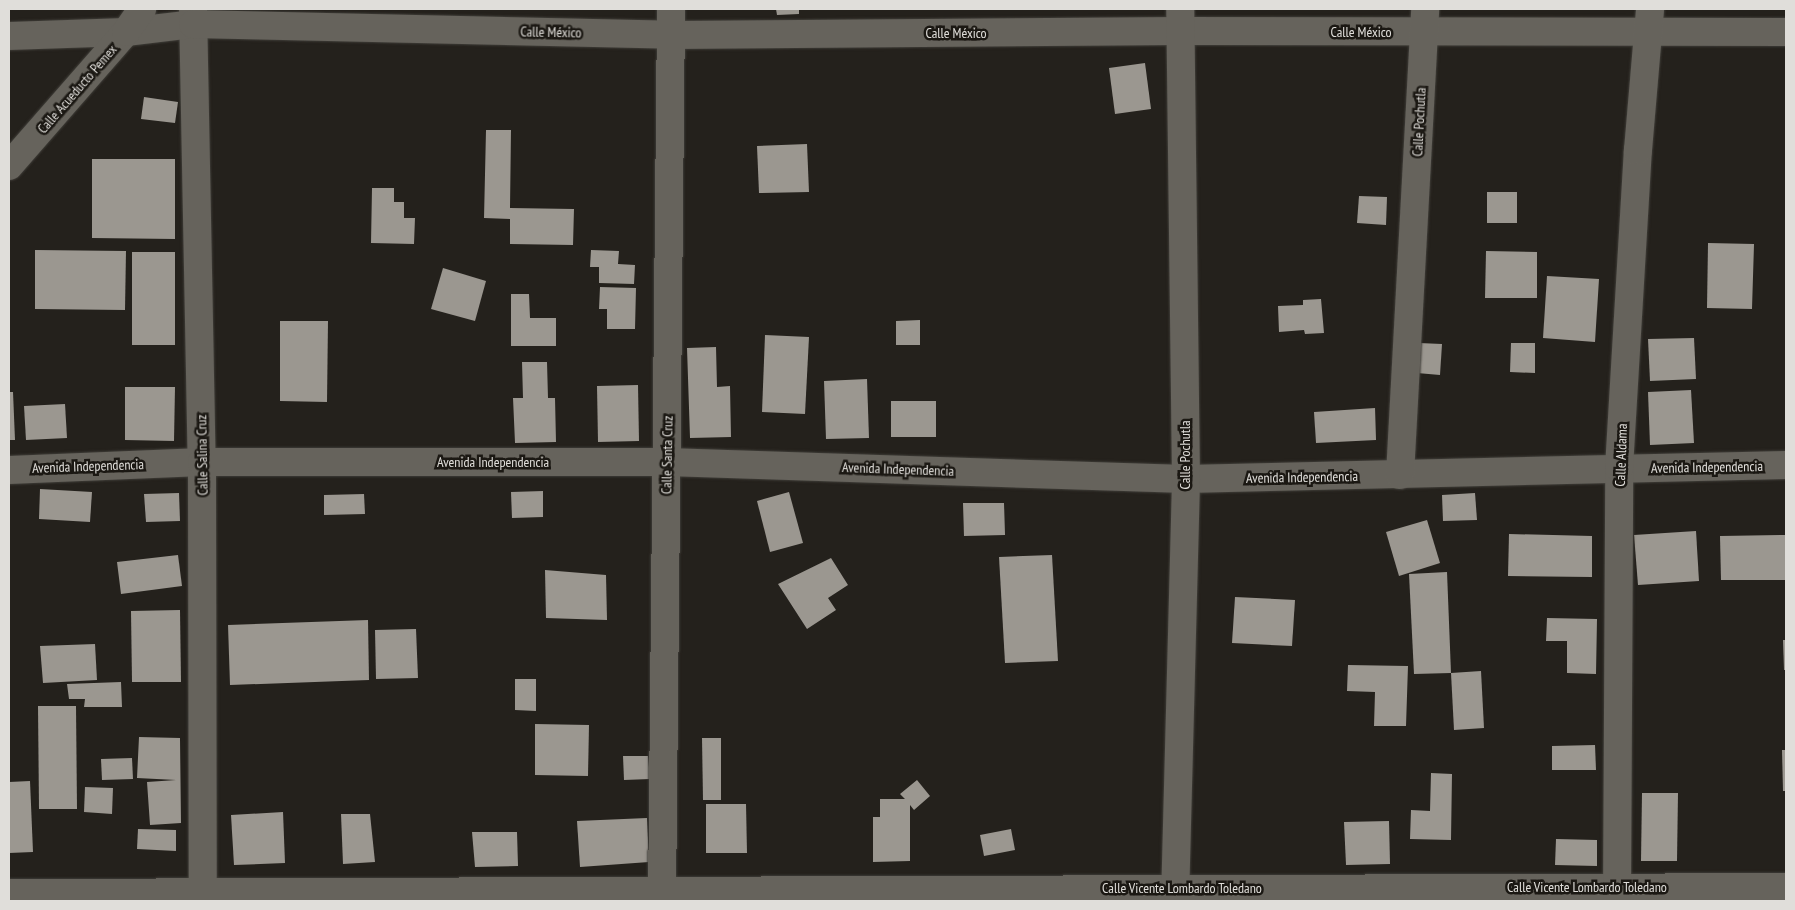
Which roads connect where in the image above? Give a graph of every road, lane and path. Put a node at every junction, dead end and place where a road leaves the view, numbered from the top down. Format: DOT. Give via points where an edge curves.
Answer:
graph roads {
  1 [pos="142,9"];
  2 [pos="193,17"];
  3 [pos="1181,20"];
  4 [pos="1424,20"];
  5 [pos="1649,21"];
  6 [pos="672,22"];
  7 [pos="126,32"];
  8 [pos="1786,32"];
  9 [pos="9,36"];
  10 [pos="9,166"];
  11 [pos="202,462"];
  12 [pos="667,462"];
  13 [pos="1786,465"];
  14 [pos="1619,468"];
  15 [pos="9,470"];
  16 [pos="1400,475"];
  17 [pos="1186,479"];
  18 [pos="1786,887"];
  19 [pos="9,893"];
  20 [pos="1617,894"];
  21 [pos="1175,895"];
  22 [pos="662,897"];
  23 [pos="203,898"];
  1 -- 7 [label="street, Calle Acueducto Pemex"];
  2 -- 6 [label="street, Calle México"];
  2 -- 7 [label="street, Calle México"];
  2 -- 11 [label="street, Calle Salina Cruz"];
  3 -- 4 [label="street, Calle México"];
  3 -- 6 [label="street, Calle México"];
  3 -- 17 [label="street, Calle Pochutla"];
  4 -- 5 [label="street, Calle México"];
  4 -- 16 [label="street, Calle Pochutla"];
  5 -- 8 [label="street, Calle México"];
  5 -- 14 [label="street, Calle Aldama"];
  6 -- 12 [label="street, Calle Santa Cruz"];
  7 -- 9 [label="street, Calle México"];
  7 -- 10 [label="street, Calle Acueducto Pemex"];
  11 -- 12 [label="street, Avenida Independencia"];
  11 -- 15 [label="street, Avenida Independencia"];
  11 -- 23 [label="street, Calle Salina Cruz"];
  12 -- 17 [label="street, Avenida Independencia"];
  12 -- 22 [label="street, Calle Santa Cruz"];
  13 -- 14 [label="street, Avenida Independencia"];
  14 -- 16 [label="street, Avenida Independencia"];
  14 -- 20 [label="street, Calle Aldama"];
  16 -- 17 [label="street, Avenida Independencia"];
  17 -- 21 [label="street, Calle Pochutla"];
  18 -- 20 [label="street, Calle Vicente Lombardo Toledano"];
  19 -- 23 [label="street, Calle Vicente Lombardo Toledano"];
  20 -- 21 [label="street, Calle Vicente Lombardo Toledano"];
  21 -- 22 [label="street, Calle Vicente Lombardo Toledano"];
  22 -- 23 [label="street, Calle Vicente Lombardo Toledano"];
}
